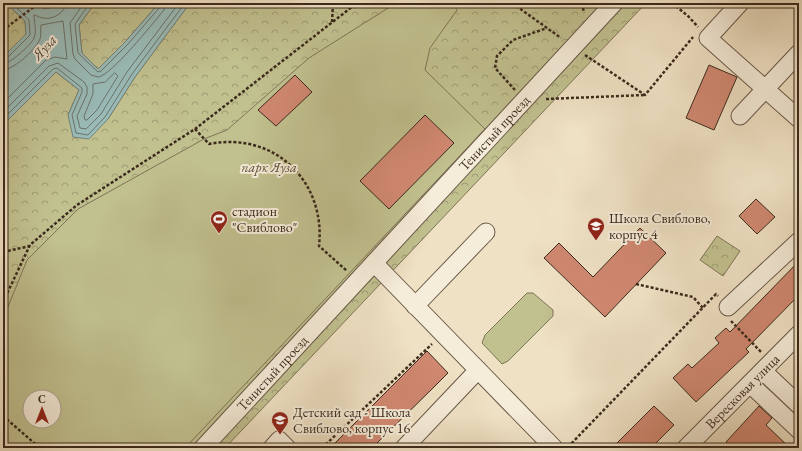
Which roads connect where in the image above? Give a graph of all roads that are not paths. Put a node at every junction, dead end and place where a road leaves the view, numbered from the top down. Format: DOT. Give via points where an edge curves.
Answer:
graph roads {
  1 [pos="614,3"];
  2 [pos="740,3"];
  3 [pos="799,53"];
  4 [pos="765,88"];
  5 [pos="740,116"];
  6 [pos="799,119"];
  7 [pos="486,232"];
  8 [pos="799,241"];
  9 [pos="374,263"];
  10 [pos="415,306"];
  11 [pos="728,307"];
  12 [pos="799,334"];
  13 [pos="767,366"];
  14 [pos="478,370"];
  15 [pos="750,384"];
  16 [pos="799,405"];
  17 [pos="799,430"];
  18 [pos="203,448"];
  19 [pos="272,448"];
  20 [pos="287,448"];
  21 [pos="404,448"];
  22 [pos="554,448"];
  23 [pos="686,448"];
  1 -- 9 [label="street, Тенистый проезд"];
  2 -- 4 [label="street" via="708,38"];
  3 -- 4 [label="street"];
  4 -- 5 [label="street"];
  4 -- 6 [label="street"];
  7 -- 10 [label="street"];
  8 -- 11 [label="street"];
  9 -- 10 [label="street"];
  9 -- 18 [label="street, Тенистый проезд"];
  10 -- 14 [label="street"];
  12 -- 13 [label="street, Вересковая улица"];
  13 -- 15 [label="street, Вересковая улица"];
  13 -- 16 [label="street"];
  14 -- 21 [label="street"];
  14 -- 22 [label="street" via="502,400"];
  15 -- 17 [label="street"];
  15 -- 23 [label="street, Вересковая улица"];
  19 -- 20 [label="street" via="279,440"];
}
